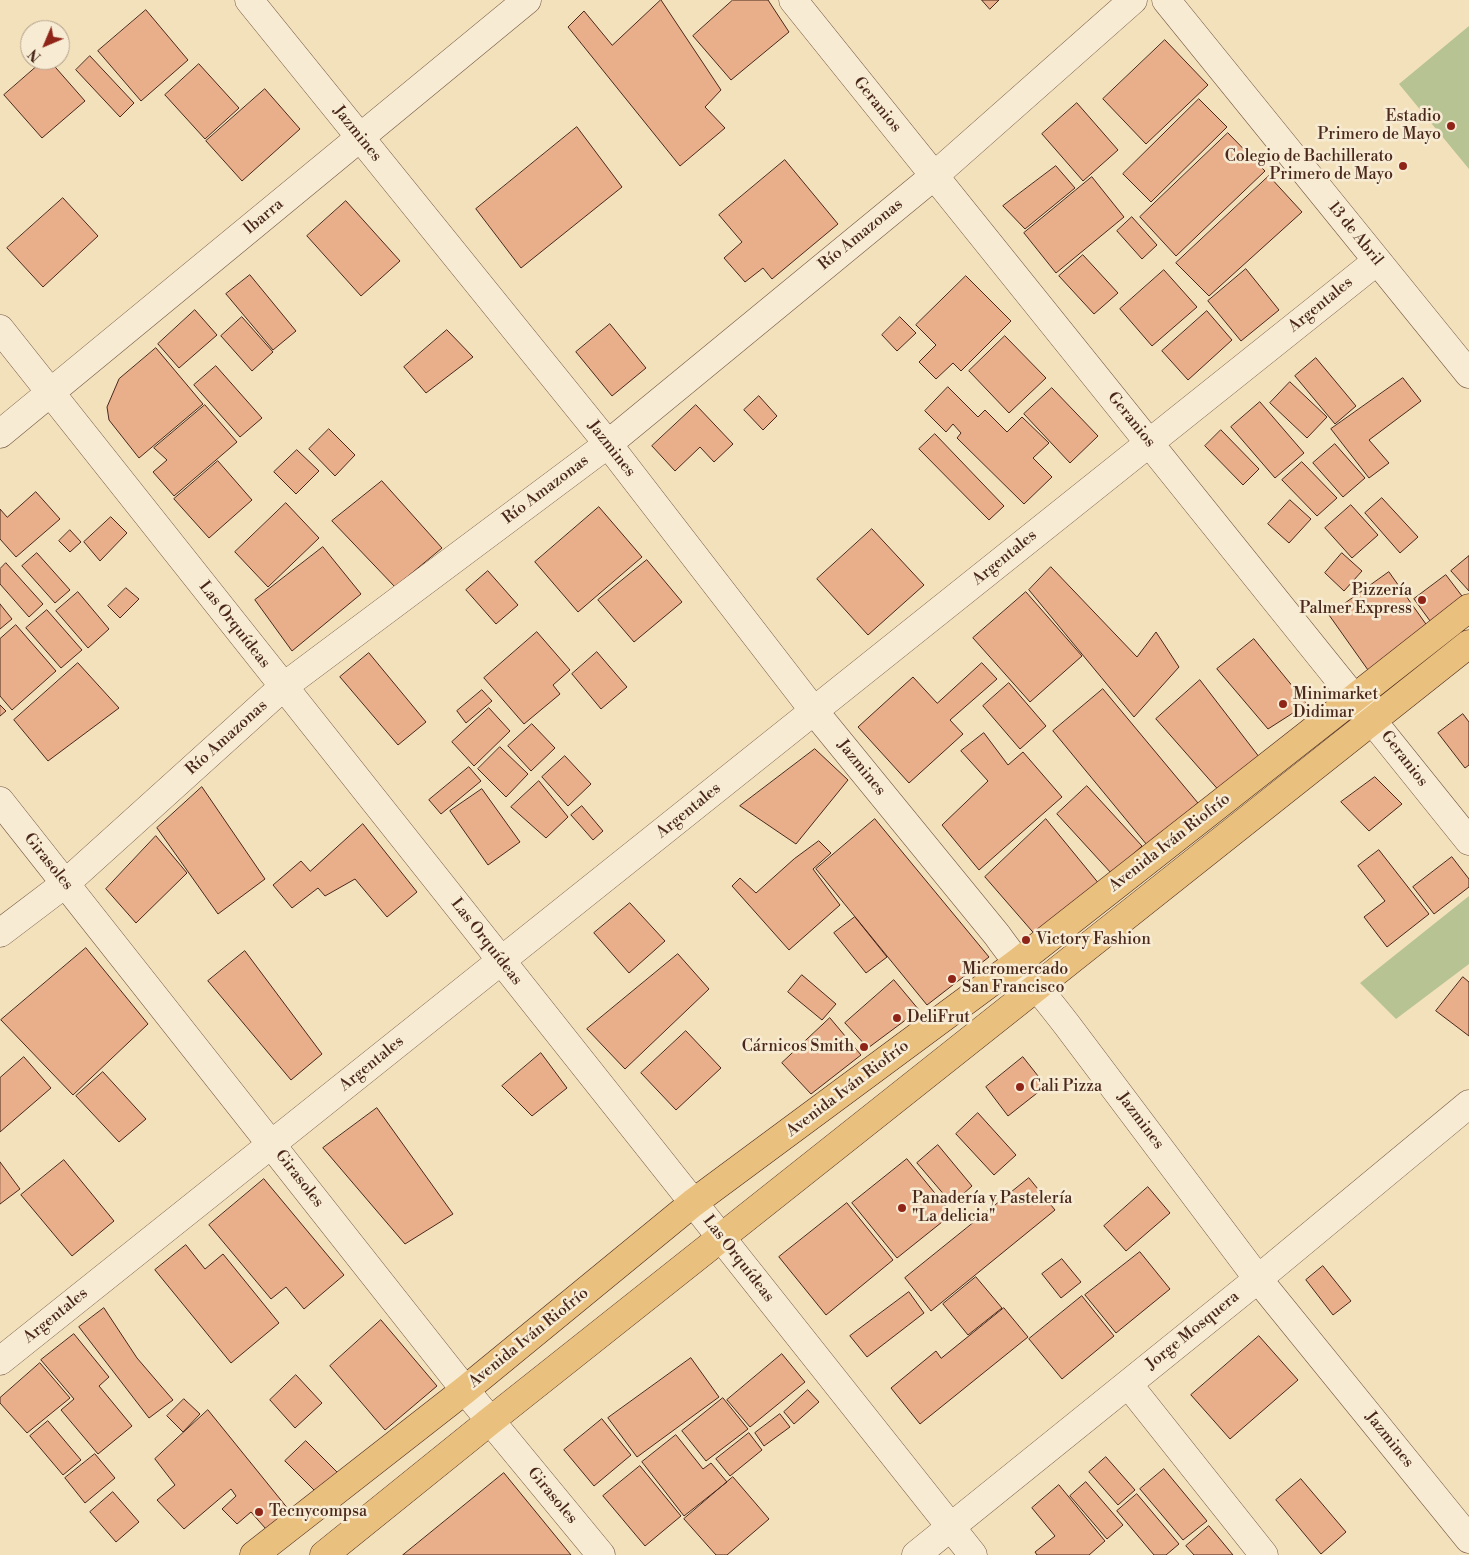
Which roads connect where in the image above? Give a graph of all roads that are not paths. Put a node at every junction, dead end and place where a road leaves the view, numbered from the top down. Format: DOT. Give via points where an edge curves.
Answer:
graph roads {
  1 [pos="249,0"];
  2 [pos="527,0"];
  3 [pos="793,0"];
  4 [pos="1134,0"];
  5 [pos="1166,0"];
  6 [pos="360,138"];
  7 [pos="934,176"];
  8 [pos="1377,260"];
  9 [pos="0,328"];
  10 [pos="1469,374"];
  11 [pos="51,393"];
  12 [pos="0,434"];
  13 [pos="1150,442"];
  14 [pos="608,444"];
  15 [pos="1469,608"];
  16 [pos="1469,644"];
  17 [pos="283,687"];
  18 [pos="1355,697"];
  19 [pos="814,711"];
  20 [pos="1372,720"];
  21 [pos="0,801"];
  22 [pos="1469,841"];
  23 [pos="66,883"];
  24 [pos="0,934"];
  25 [pos="501,961"];
  26 [pos="1017,963"];
  27 [pos="1038,986"];
  28 [pos="1469,1104"];
  29 [pos="271,1144"];
  30 [pos="693,1203"];
  31 [pos="720,1238"];
  32 [pos="1258,1279"];
  33 [pos="0,1361"];
  34 [pos="1128,1384"];
  35 [pos="465,1390"];
  36 [pos="490,1421"];
  37 [pos="950,1528"];
  38 [pos="1469,1539"];
  39 [pos="254,1555"];
  40 [pos="324,1555"];
  41 [pos="601,1555"];
  42 [pos="916,1555"];
  43 [pos="973,1555"];
  44 [pos="1264,1555"];
  1 -- 6 [label="street, Jazmines"];
  2 -- 6 [label="street, Ibarra"];
  3 -- 7 [label="street, Geranios"];
  4 -- 7 [label="street, Río Amazonas"];
  5 -- 8 [label="street, 13 de Abril"];
  6 -- 11 [label="street, Ibarra"];
  6 -- 14 [label="street, Jazmines"];
  7 -- 13 [label="street, Geranios"];
  7 -- 14 [label="street, Río Amazonas"];
  8 -- 10 [label="street, 13 de Abril"];
  8 -- 13 [label="street, Argentales"];
  9 -- 11 [label="street, Las Orquídeas"];
  11 -- 12 [label="street, Ibarra"];
  11 -- 17 [label="street, Las Orquídeas"];
  13 -- 18 [label="street, Geranios"];
  13 -- 19 [label="street, Argentales"];
  14 -- 17 [label="street, Río Amazonas"];
  14 -- 19 [label="street, Jazmines"];
  15 -- 18 [label="main road, Avenida Iván Riofrío"];
  16 -- 20 [label="main road, Avenida Iván Riofrío"];
  17 -- 23 [label="street, Río Amazonas"];
  17 -- 25 [label="street, Las Orquídeas"];
  18 -- 20 [label="street, Geranios"];
  18 -- 26 [label="main road, Avenida Iván Riofrío"];
  19 -- 25 [label="street, Argentales"];
  19 -- 26 [label="street, Jazmines" via="997,934"];
  20 -- 22 [label="street, Geranios"];
  20 -- 27 [label="main road, Avenida Iván Riofrío"];
  21 -- 23 [label="street, Girasoles"];
  23 -- 24 [label="street, Río Amazonas"];
  23 -- 29 [label="street, Girasoles"];
  25 -- 29 [label="street, Argentales"];
  25 -- 30 [label="street, Las Orquídeas"];
  26 -- 27 [label="street, Jazmines"];
  26 -- 30 [label="main road, Avenida Iván Riofrío"];
  27 -- 31 [label="main road, Avenida Iván Riofrío"];
  27 -- 32 [label="street, Jazmines"];
  28 -- 32 [label="street, Jorge Mosquera"];
  29 -- 33 [label="street, Argentales"];
  29 -- 35 [label="street, Girasoles"];
  30 -- 31 [label="street, Las Orquídeas"];
  30 -- 35 [label="main road, Avenida Iván Riofrío"];
  31 -- 36 [label="main road, Avenida Iván Riofrío"];
  31 -- 37 [label="street, Las Orquídeas"];
  32 -- 34 [label="street, Jorge Mosquera"];
  32 -- 38 [label="street, Jazmines"];
  34 -- 37 [label="street, Jorge Mosquera"];
  34 -- 44 [label="street"];
  35 -- 36 [label="street, Girasoles"];
  35 -- 39 [label="main road, Avenida Iván Riofrío"];
  36 -- 40 [label="main road, Avenida Iván Riofrío"];
  36 -- 41 [label="street, Girasoles"];
  37 -- 42 [label="street, Jorge Mosquera"];
  37 -- 43 [label="street, Las Orquídeas"];
}
